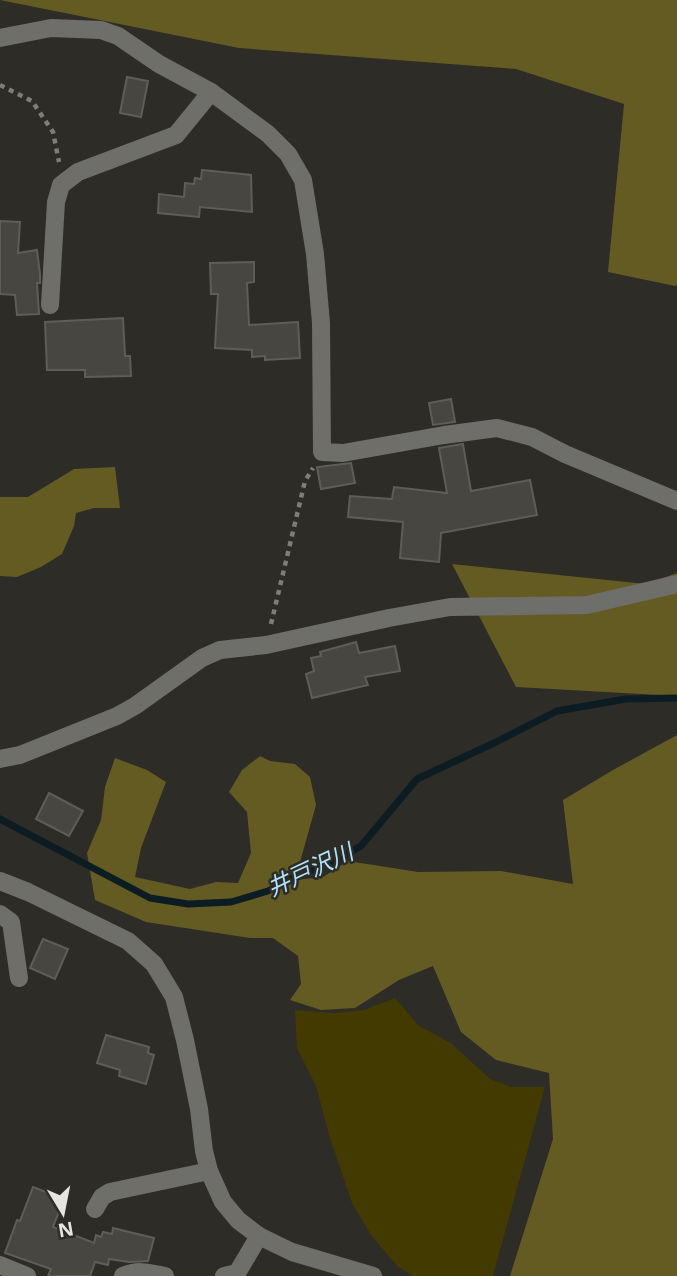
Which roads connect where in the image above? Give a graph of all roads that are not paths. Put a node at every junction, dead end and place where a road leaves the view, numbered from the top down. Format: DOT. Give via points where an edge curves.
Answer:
graph roads {
  1 [pos="0,38"];
  2 [pos="211,92"];
  3 [pos="50,305"];
  4 [pos="677,501"];
  5 [pos="677,584"];
  6 [pos="0,759"];
  7 [pos="0,881"];
  8 [pos="0,914"];
  9 [pos="19,978"];
  10 [pos="209,1171"];
  11 [pos="95,1209"];
  12 [pos="259,1236"];
  13 [pos="0,1265"];
  14 [pos="27,1276"];
  15 [pos="123,1276"];
  16 [pos="165,1276"];
  17 [pos="224,1276"];
  18 [pos="373,1276"];
  1 -- 2 [label="street" via="51,28 102,30"];
  2 -- 3 [label="street" via="176,135 78,172 61,186 56,202"];
  2 -- 4 [label="street" via="268,134 288,154 303,180 321,323 322,452 343,453 497,428 532,437"];
  5 -- 6 [label="street" via="587,605 450,607 266,645 220,650 117,716"];
  7 -- 10 [label="street" via="128,941 155,964 174,997"];
  8 -- 9 [label="street" via="11,922"];
  10 -- 11 [label="street" via="110,1192"];
  10 -- 12 [label="street" via="223,1202"];
  12 -- 17 [label="street" via="237,1273"];
  12 -- 18 [label="street" via="292,1252"];
  13 -- 14 [label="street"];
  15 -- 16 [label="street" via="140,1271"];
}
